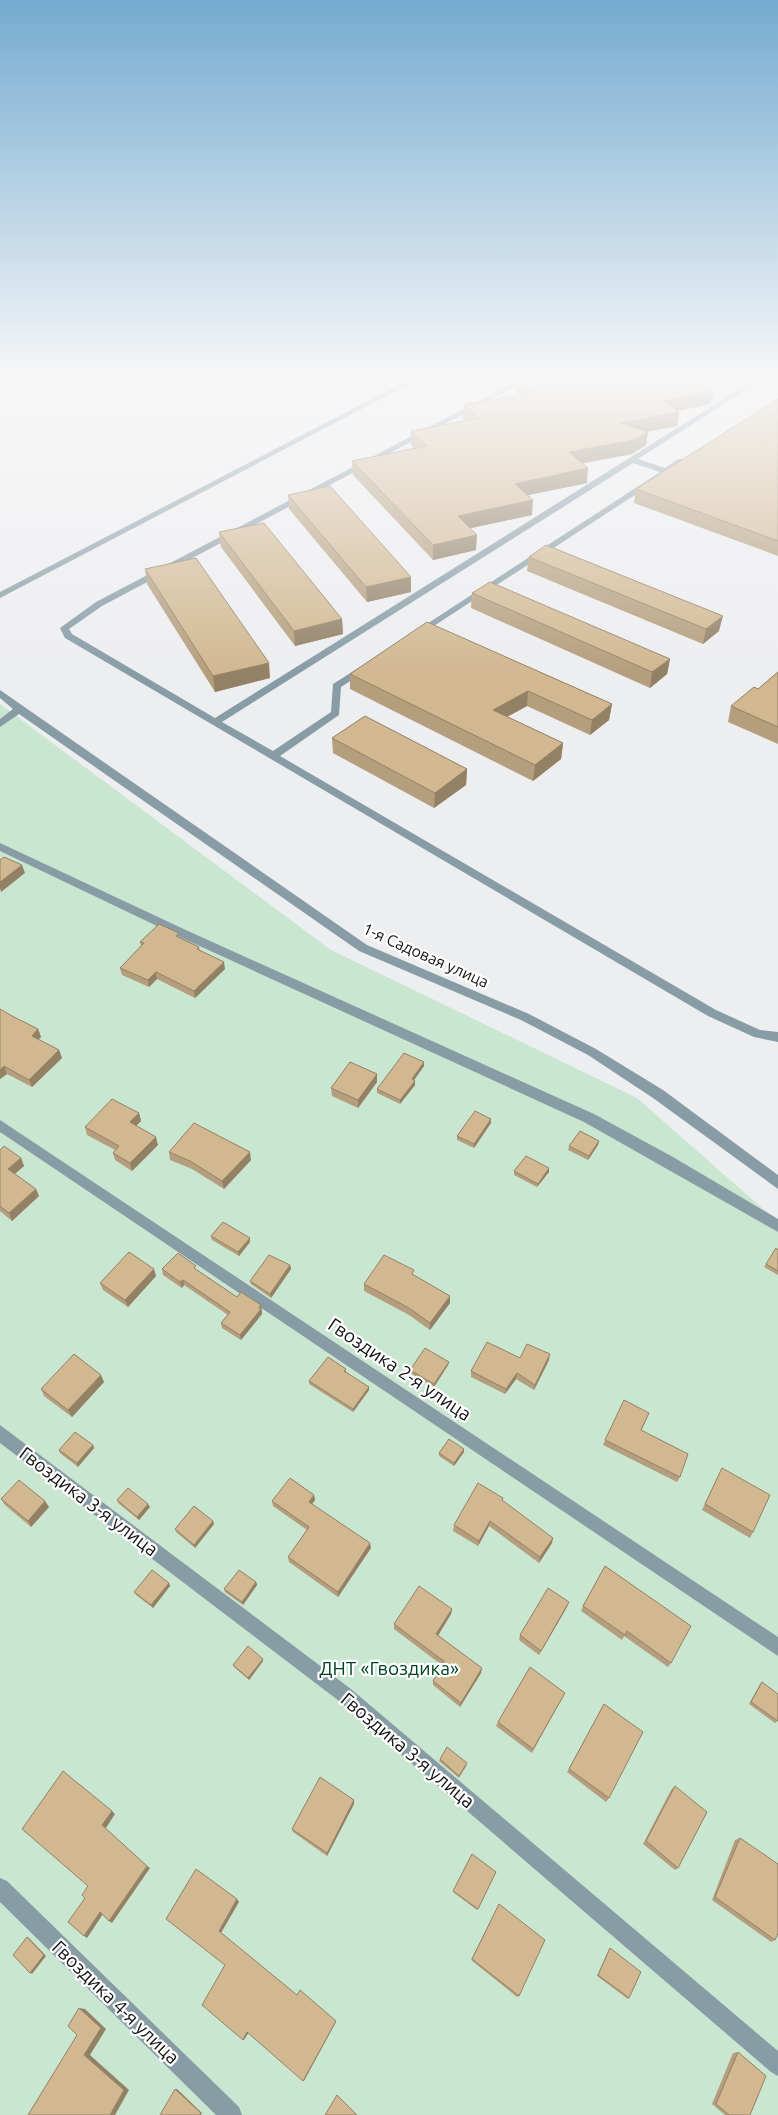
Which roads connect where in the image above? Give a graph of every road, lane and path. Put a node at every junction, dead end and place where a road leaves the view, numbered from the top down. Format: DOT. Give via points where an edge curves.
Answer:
graph roads {
  1 [pos="232,475"];
  2 [pos="345,475"];
  3 [pos="609,475"];
  4 [pos="659,475"];
  5 [pos="0,595"];
  6 [pos="410,637"];
  7 [pos="369,664"];
  8 [pos="0,693"];
  9 [pos="19,709"];
  10 [pos="217,721"];
  11 [pos="0,724"];
  12 [pos="274,755"];
  13 [pos="0,847"];
  14 [pos="778,1037"];
  15 [pos="0,1125"];
  16 [pos="778,1183"];
  17 [pos="778,1226"];
  18 [pos="0,1433"];
  19 [pos="778,1648"];
  20 [pos="0,1888"];
  21 [pos="778,2066"];
  22 [pos="231,2115"];
  1 -- 5 [label="street"];
  2 -- 10 [label="street" via="99,604 64,628 68,636"];
  3 -- 10 [label="street"];
  4 -- 6 [label="street"];
  7 -- 12 [label="street" via="336,686 336,714"];
  8 -- 9 [label="street, 1-я Садовая улица"];
  9 -- 11 [label="street"];
  9 -- 16 [label="street, 1-я Садовая улица" via="363,948 525,1017 592,1052 658,1094"];
  10 -- 12 [label="street"];
  12 -- 14 [label="street" via="712,1012 758,1034"];
  13 -- 17 [label="street" via="589,1118"];
  15 -- 19 [label="street, Гвоздика 2-я улица"];
  18 -- 21 [label="street, Гвоздика 3-я улица" via="344,1695"];
  20 -- 22 [label="street, Гвоздика 4-я улица"];
}
